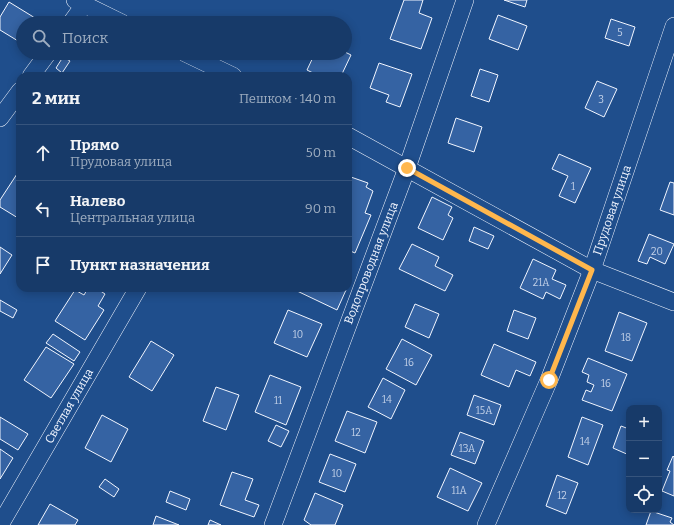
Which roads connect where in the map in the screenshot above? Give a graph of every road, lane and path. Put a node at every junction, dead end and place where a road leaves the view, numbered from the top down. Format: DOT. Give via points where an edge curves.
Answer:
graph roads {
  1 [pos="465,0"];
  2 [pos="80,2"];
  3 [pos="74,16"];
  4 [pos="108,16"];
  5 [pos="674,26"];
  6 [pos="43,60"];
  7 [pos="200,60"];
  8 [pos="34,72"];
  9 [pos="225,72"];
  10 [pos="16,96"];
  11 [pos="0,118"];
  12 [pos="352,138"];
  13 [pos="407,168"];
  14 [pos="592,270"];
  15 [pos="136,292"];
  16 [pos="674,302"];
  17 [pos="0,524"];
  18 [pos="273,525"];
  19 [pos="486,525"];
  1 -- 13 [label="street, Водопроводная улица"];
  2 -- 3 [label="street"];
  2 -- 4 [label="street"];
  5 -- 14 [label="street, Прудовая улица"];
  6 -- 8 [label="street"];
  7 -- 9 [label="street"];
  10 -- 11 [label="street"];
  12 -- 13 [label="street"];
  13 -- 14 [label="street"];
  13 -- 18 [label="street, Водопроводная улица"];
  14 -- 16 [label="street"];
  14 -- 19 [label="street, Прудовая улица" via="549,380"];
  15 -- 17 [label="street, Светлая улица"];
}
